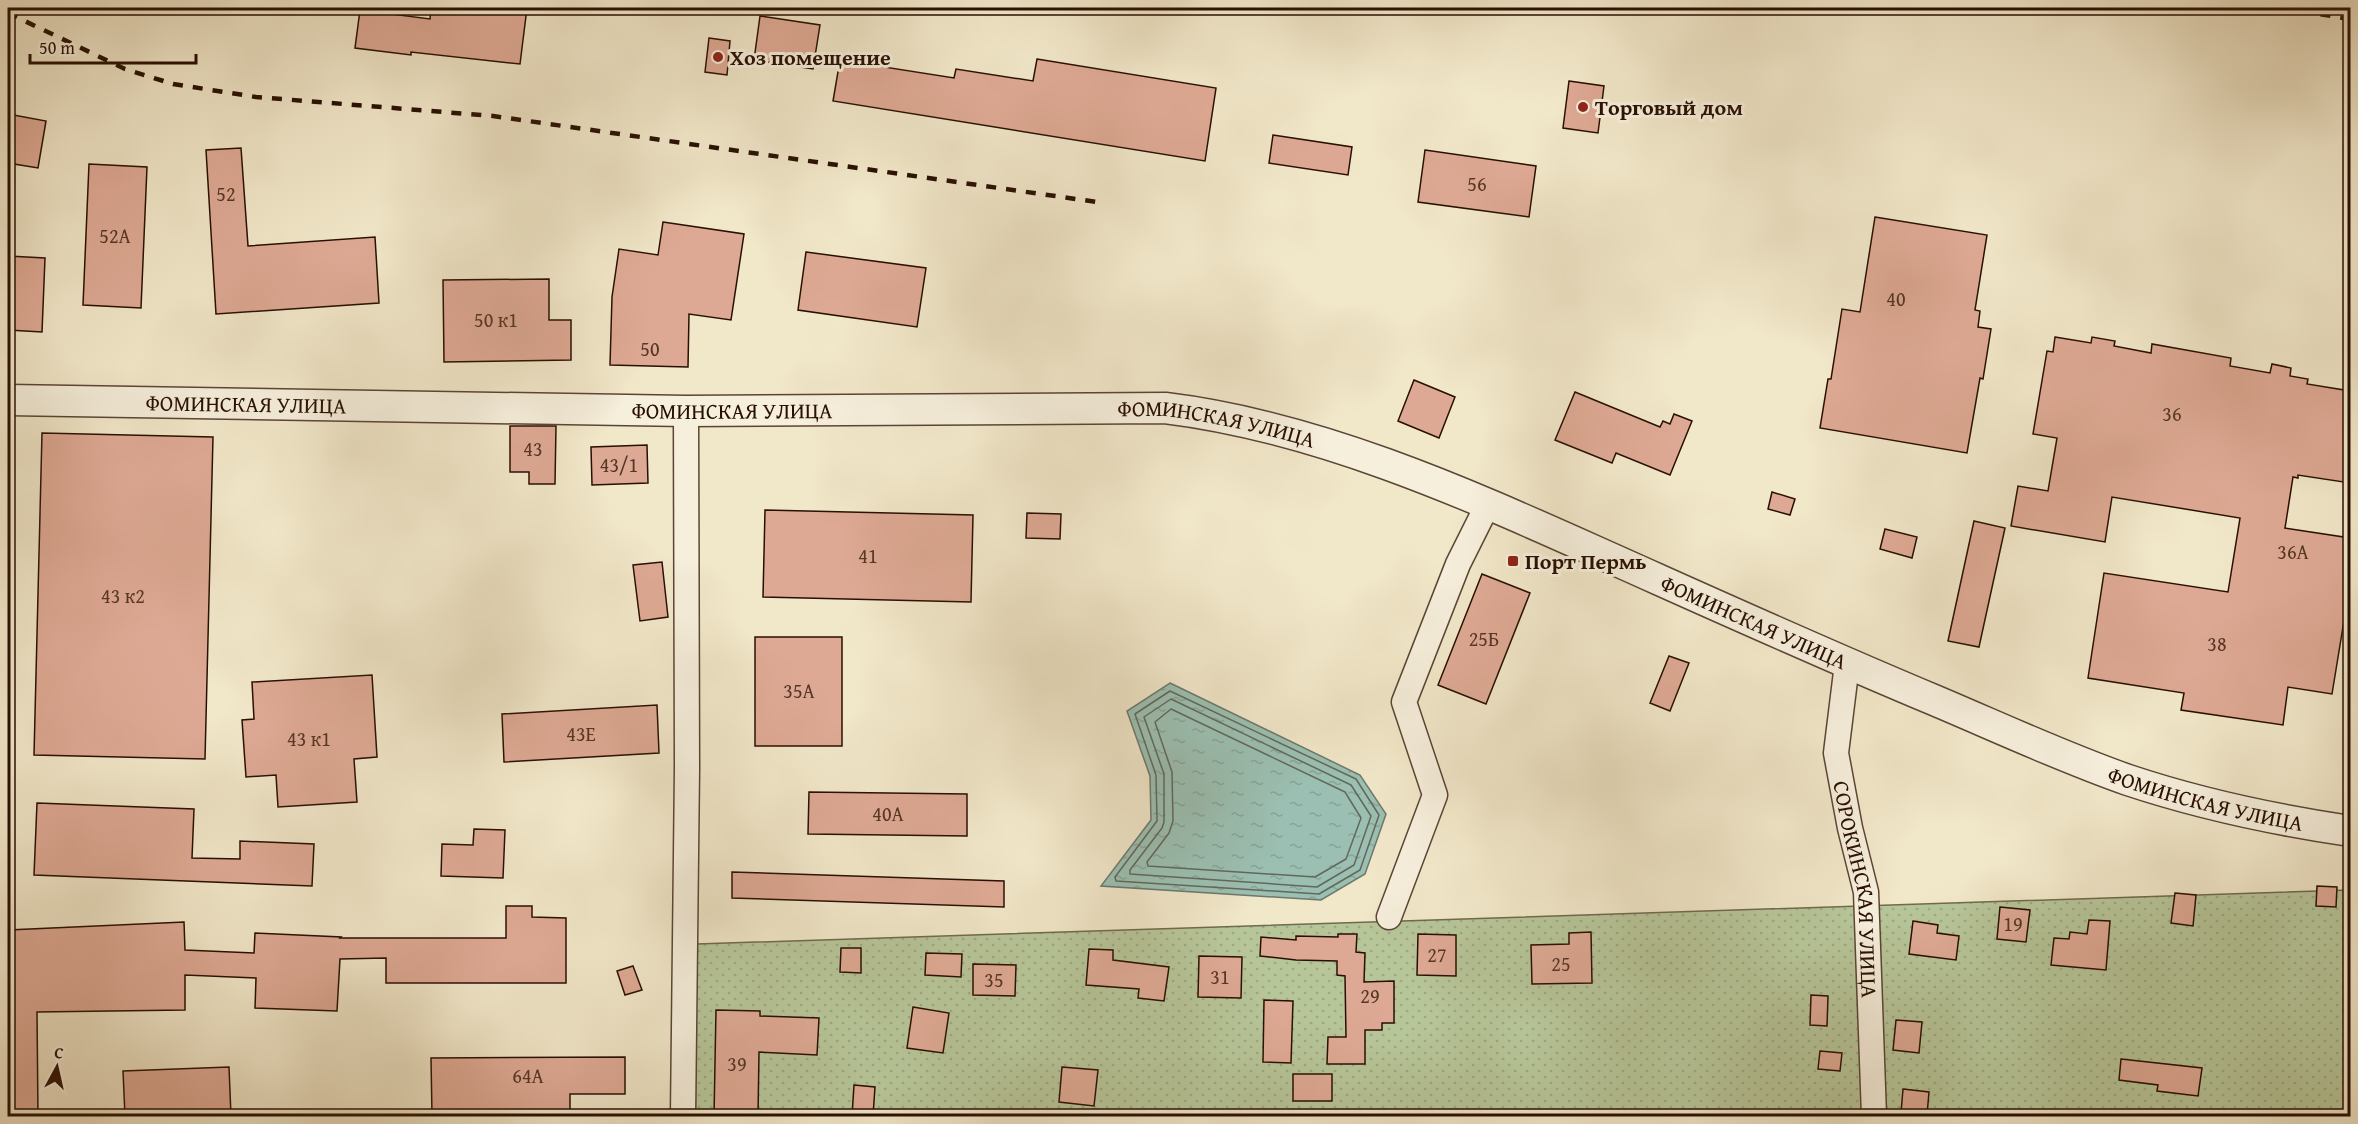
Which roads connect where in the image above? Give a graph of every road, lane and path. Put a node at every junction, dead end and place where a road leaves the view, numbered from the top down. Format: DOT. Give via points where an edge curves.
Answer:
graph roads {
  1 [pos="8,400"];
  2 [pos="686,411"];
  3 [pos="1488,504"];
  4 [pos="1847,664"];
  5 [pos="2350,831"];
  6 [pos="1389,917"];
  7 [pos="683,1116"];
  8 [pos="1874,1116"];
  1 -- 2 [label="street, ФОМИНСКАЯ УЛИЦА"];
  2 -- 3 [label="street, ФОМИНСКАЯ УЛИЦА" via="1176,409 1212,414 1360,456"];
  2 -- 7 [label="street"];
  3 -- 4 [label="street, ФОМИНСКАЯ УЛИЦА"];
  3 -- 6 [label="street" via="1458,564 1404,702 1435,795"];
  4 -- 5 [label="street, ФОМИНСКАЯ УЛИЦА" via="2128,780 2251,813"];
  4 -- 8 [label="street, СОРОКИНСКАЯ УЛИЦА" via="1836,753 1866,892"];
}
